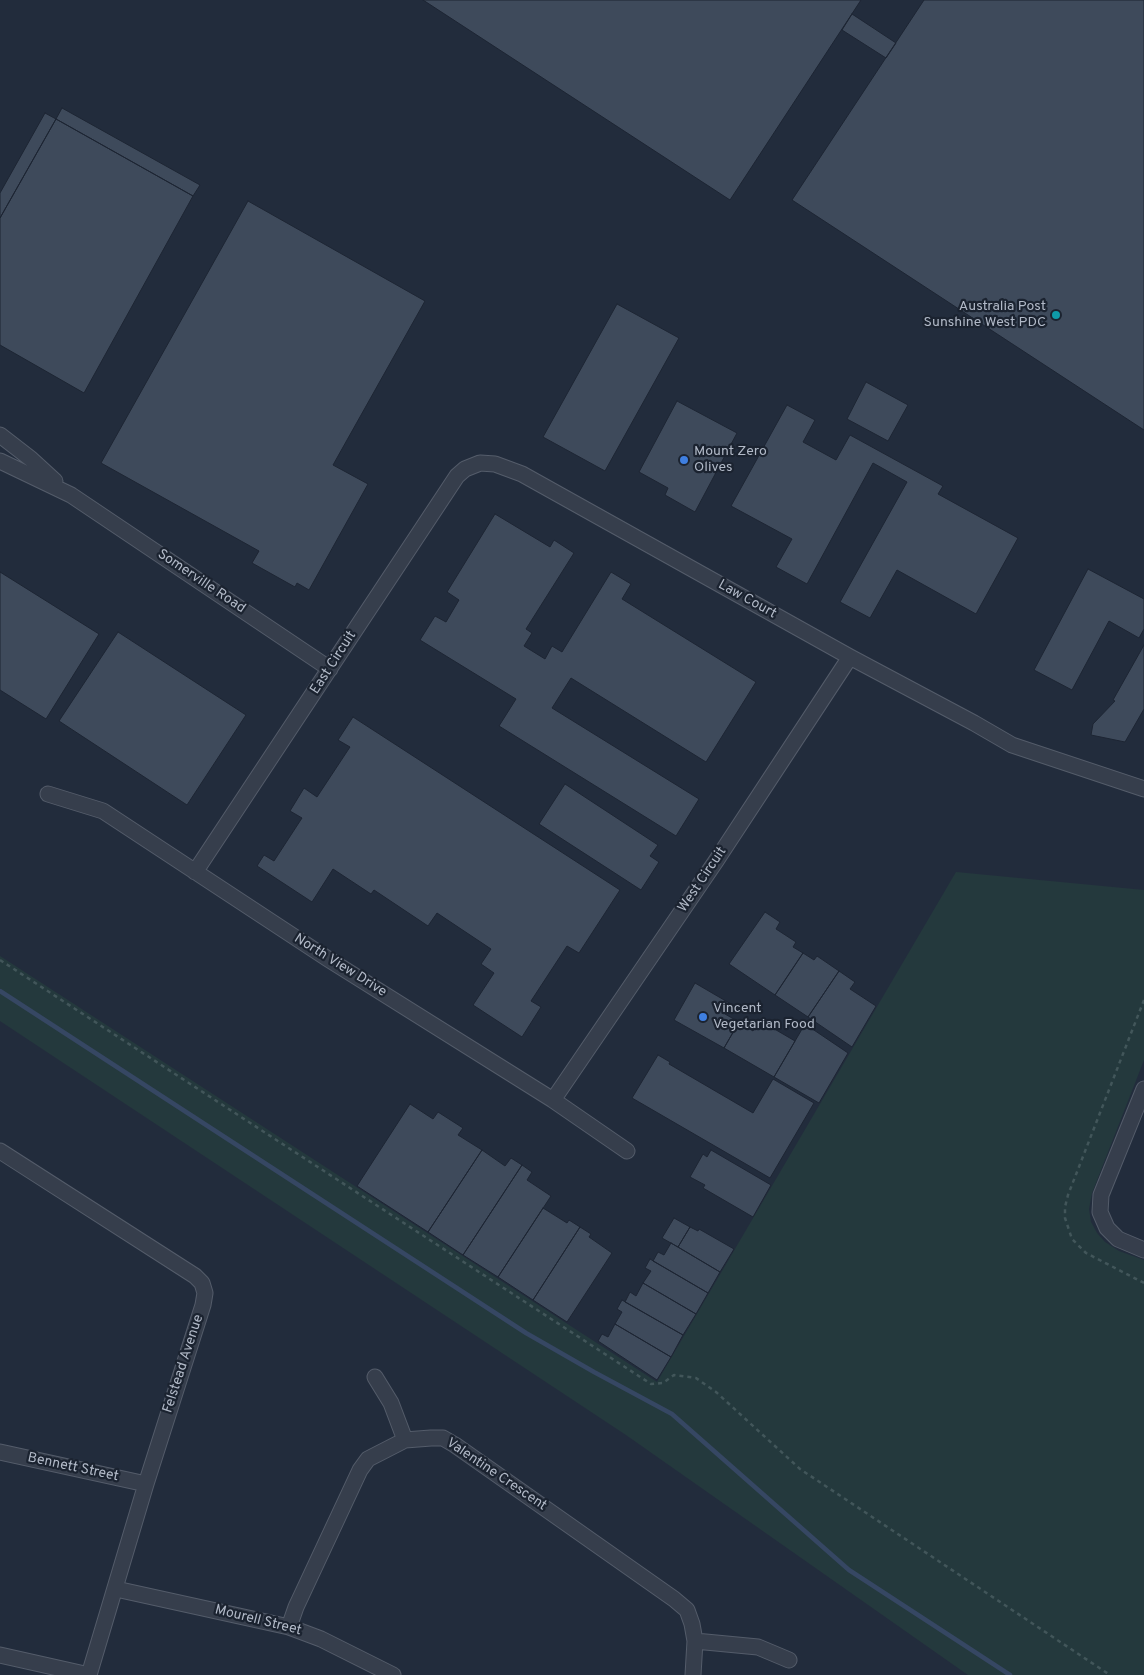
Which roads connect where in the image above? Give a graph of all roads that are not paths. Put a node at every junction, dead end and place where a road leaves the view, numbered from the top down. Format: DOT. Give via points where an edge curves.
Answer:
graph roads {
  1 [pos="0,435"];
  2 [pos="0,461"];
  3 [pos="480,463"];
  4 [pos="71,496"];
  5 [pos="850,657"];
  6 [pos="330,669"];
  7 [pos="1144,789"];
  8 [pos="48,794"];
  9 [pos="195,872"];
  10 [pos="1144,1089"];
  11 [pos="553,1100"];
  12 [pos="0,1150"];
  13 [pos="627,1151"];
  14 [pos="1144,1250"];
  15 [pos="375,1377"];
  16 [pos="406,1440"];
  17 [pos="0,1452"];
  18 [pos="146,1484"];
  19 [pos="116,1589"];
  20 [pos="289,1627"];
  21 [pos="695,1641"];
  22 [pos="0,1655"];
  23 [pos="789,1660"];
  24 [pos="89,1675"];
  25 [pos="393,1675"];
  26 [pos="693,1675"];
  1 -- 4 [label="street, Somerville Road"];
  2 -- 4 [label="street, Somerville Road"];
  3 -- 5 [label="street, Law Court" via="495,464 522,474"];
  3 -- 6 [label="street, East Circuit" via="472,464 457,476"];
  4 -- 6 [label="street, Somerville Road"];
  5 -- 7 [label="street, Law Court" via="1012,746"];
  5 -- 11 [label="street, West Circuit"];
  6 -- 9 [label="street, East Circuit"];
  8 -- 9 [label="street, North View Drive" via="102,810"];
  9 -- 11 [label="street, North View Drive"];
  10 -- 14 [label="street" via="1101,1196 1100,1212 1107,1228 1118,1239"];
  11 -- 13 [label="street, North View Drive"];
  12 -- 18 [label="street, Felstead Avenue" via="190,1272 202,1284 205,1293 203,1305"];
  15 -- 16 [label="street" via="391,1403"];
  16 -- 20 [label="street, Valentine Crescent" via="368,1460 360,1470"];
  16 -- 21 [label="street, Valentine Crescent" via="443,1438 455,1445 674,1599 687,1610"];
  17 -- 18 [label="street, Bennett Street"];
  18 -- 19 [label="street, Felstead Avenue"];
  19 -- 20 [label="street, Mourell Street"];
  19 -- 24 [label="street, Felstead Avenue"];
  20 -- 25 [label="street, Mourell Street" via="321,1638"];
  21 -- 23 [label="street" via="758,1647"];
  21 -- 26 [label="street, Valentine Crescent"];
  22 -- 24 [label="street"];
}
